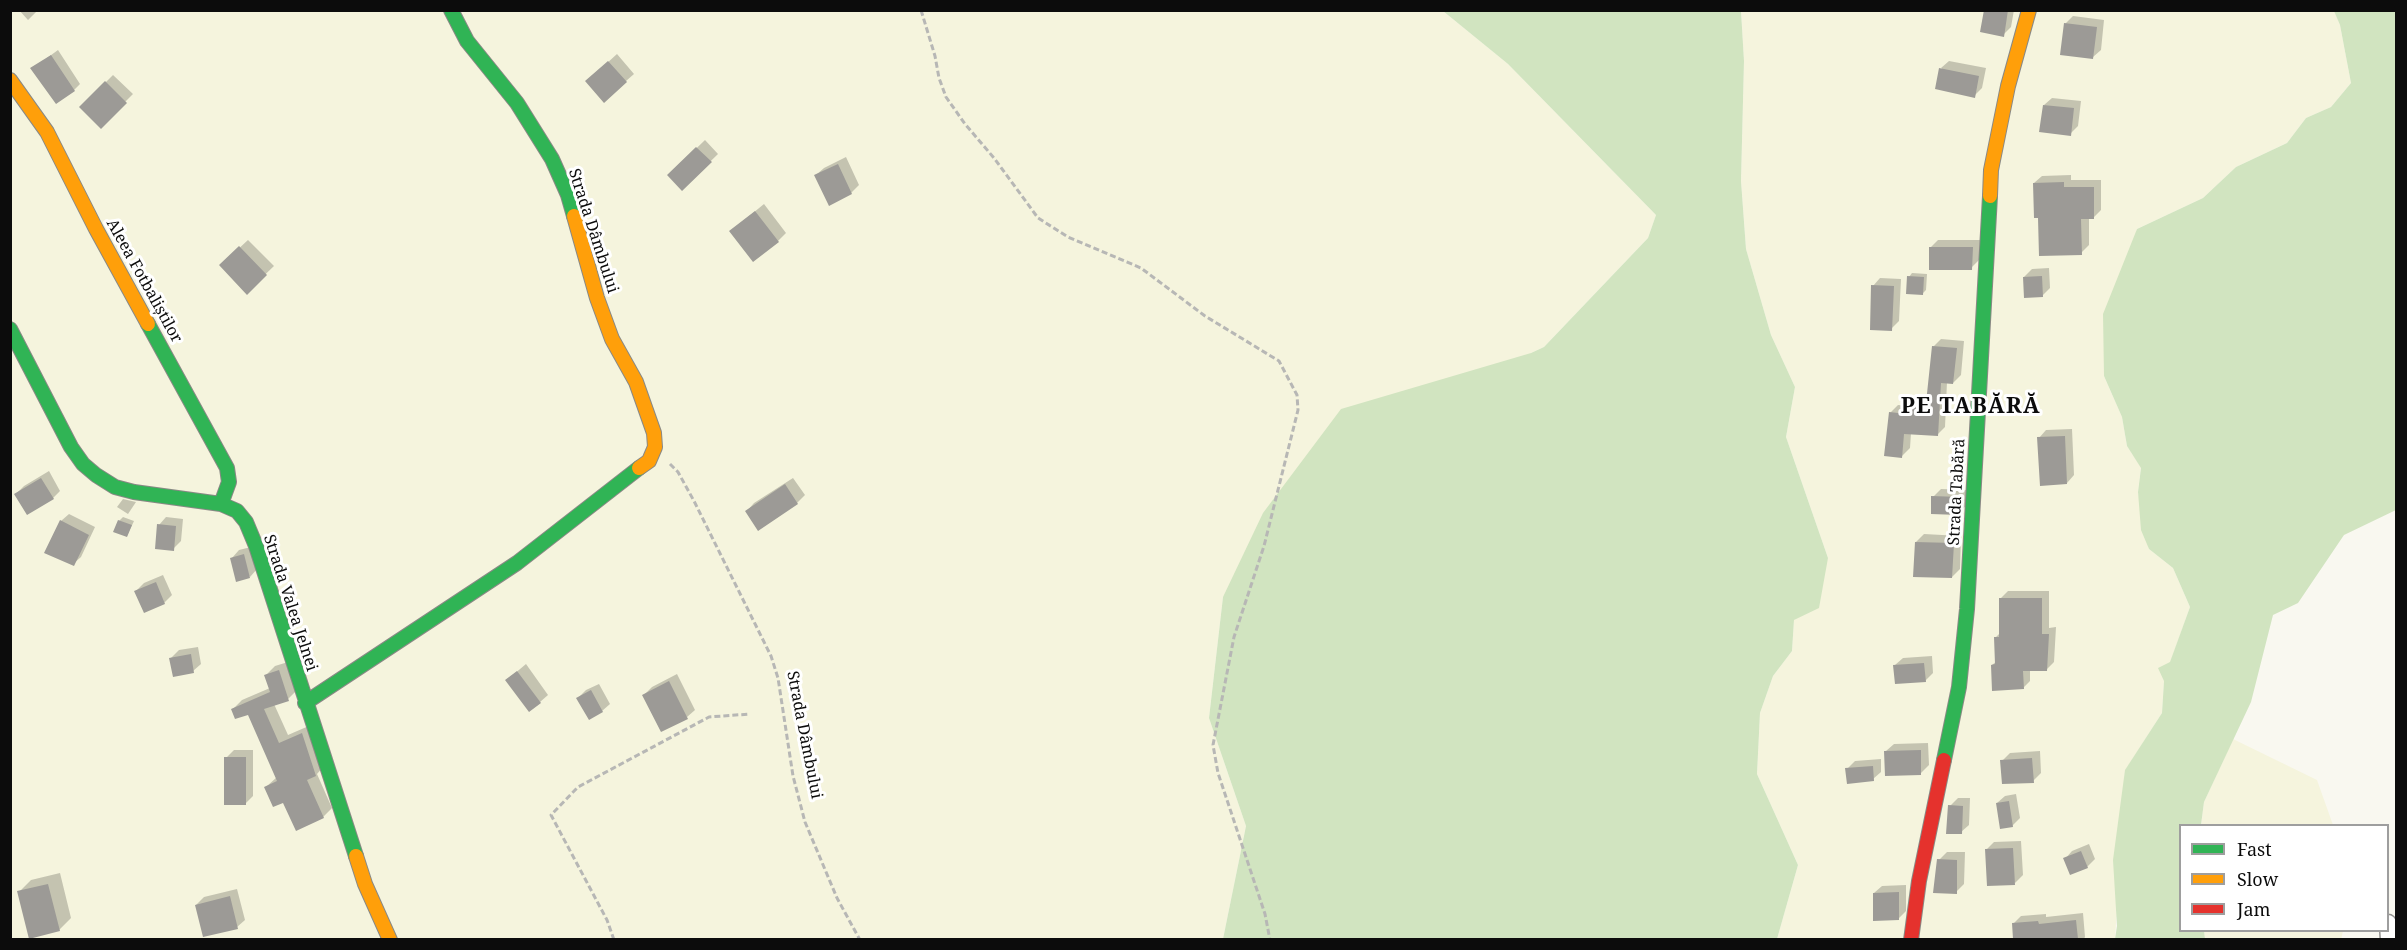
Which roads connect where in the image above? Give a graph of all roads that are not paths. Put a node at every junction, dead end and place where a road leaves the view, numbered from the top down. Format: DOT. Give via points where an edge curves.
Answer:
graph roads {
  1 [pos="451,10"];
  2 [pos="2029,10"];
  3 [pos="10,80"];
  4 [pos="10,329"];
  5 [pos="221,504"];
  6 [pos="305,703"];
  7 [pos="390,939"];
  8 [pos="1911,939"];
  1 -- 6 [label="street, Strada Dâmbului" via="467,41 517,103 552,159 568,195 612,339 649,414 655,447 648,461 517,562"];
  2 -- 8 [label="street, Strada Tabără" via="1991,170 1967,609 1959,687"];
  3 -- 5 [label="street, Aleea Fotbaliștilor" via="47,132 227,468 229,482"];
  4 -- 5 [label="street, Strada Valea Jelnei" via="71,447 96,476 134,492"];
  5 -- 6 [label="street, Strada Valea Jelnei" via="237,511 246,522"];
  6 -- 7 [label="street, Strada Valea Jelnei" via="365,884"];
}
